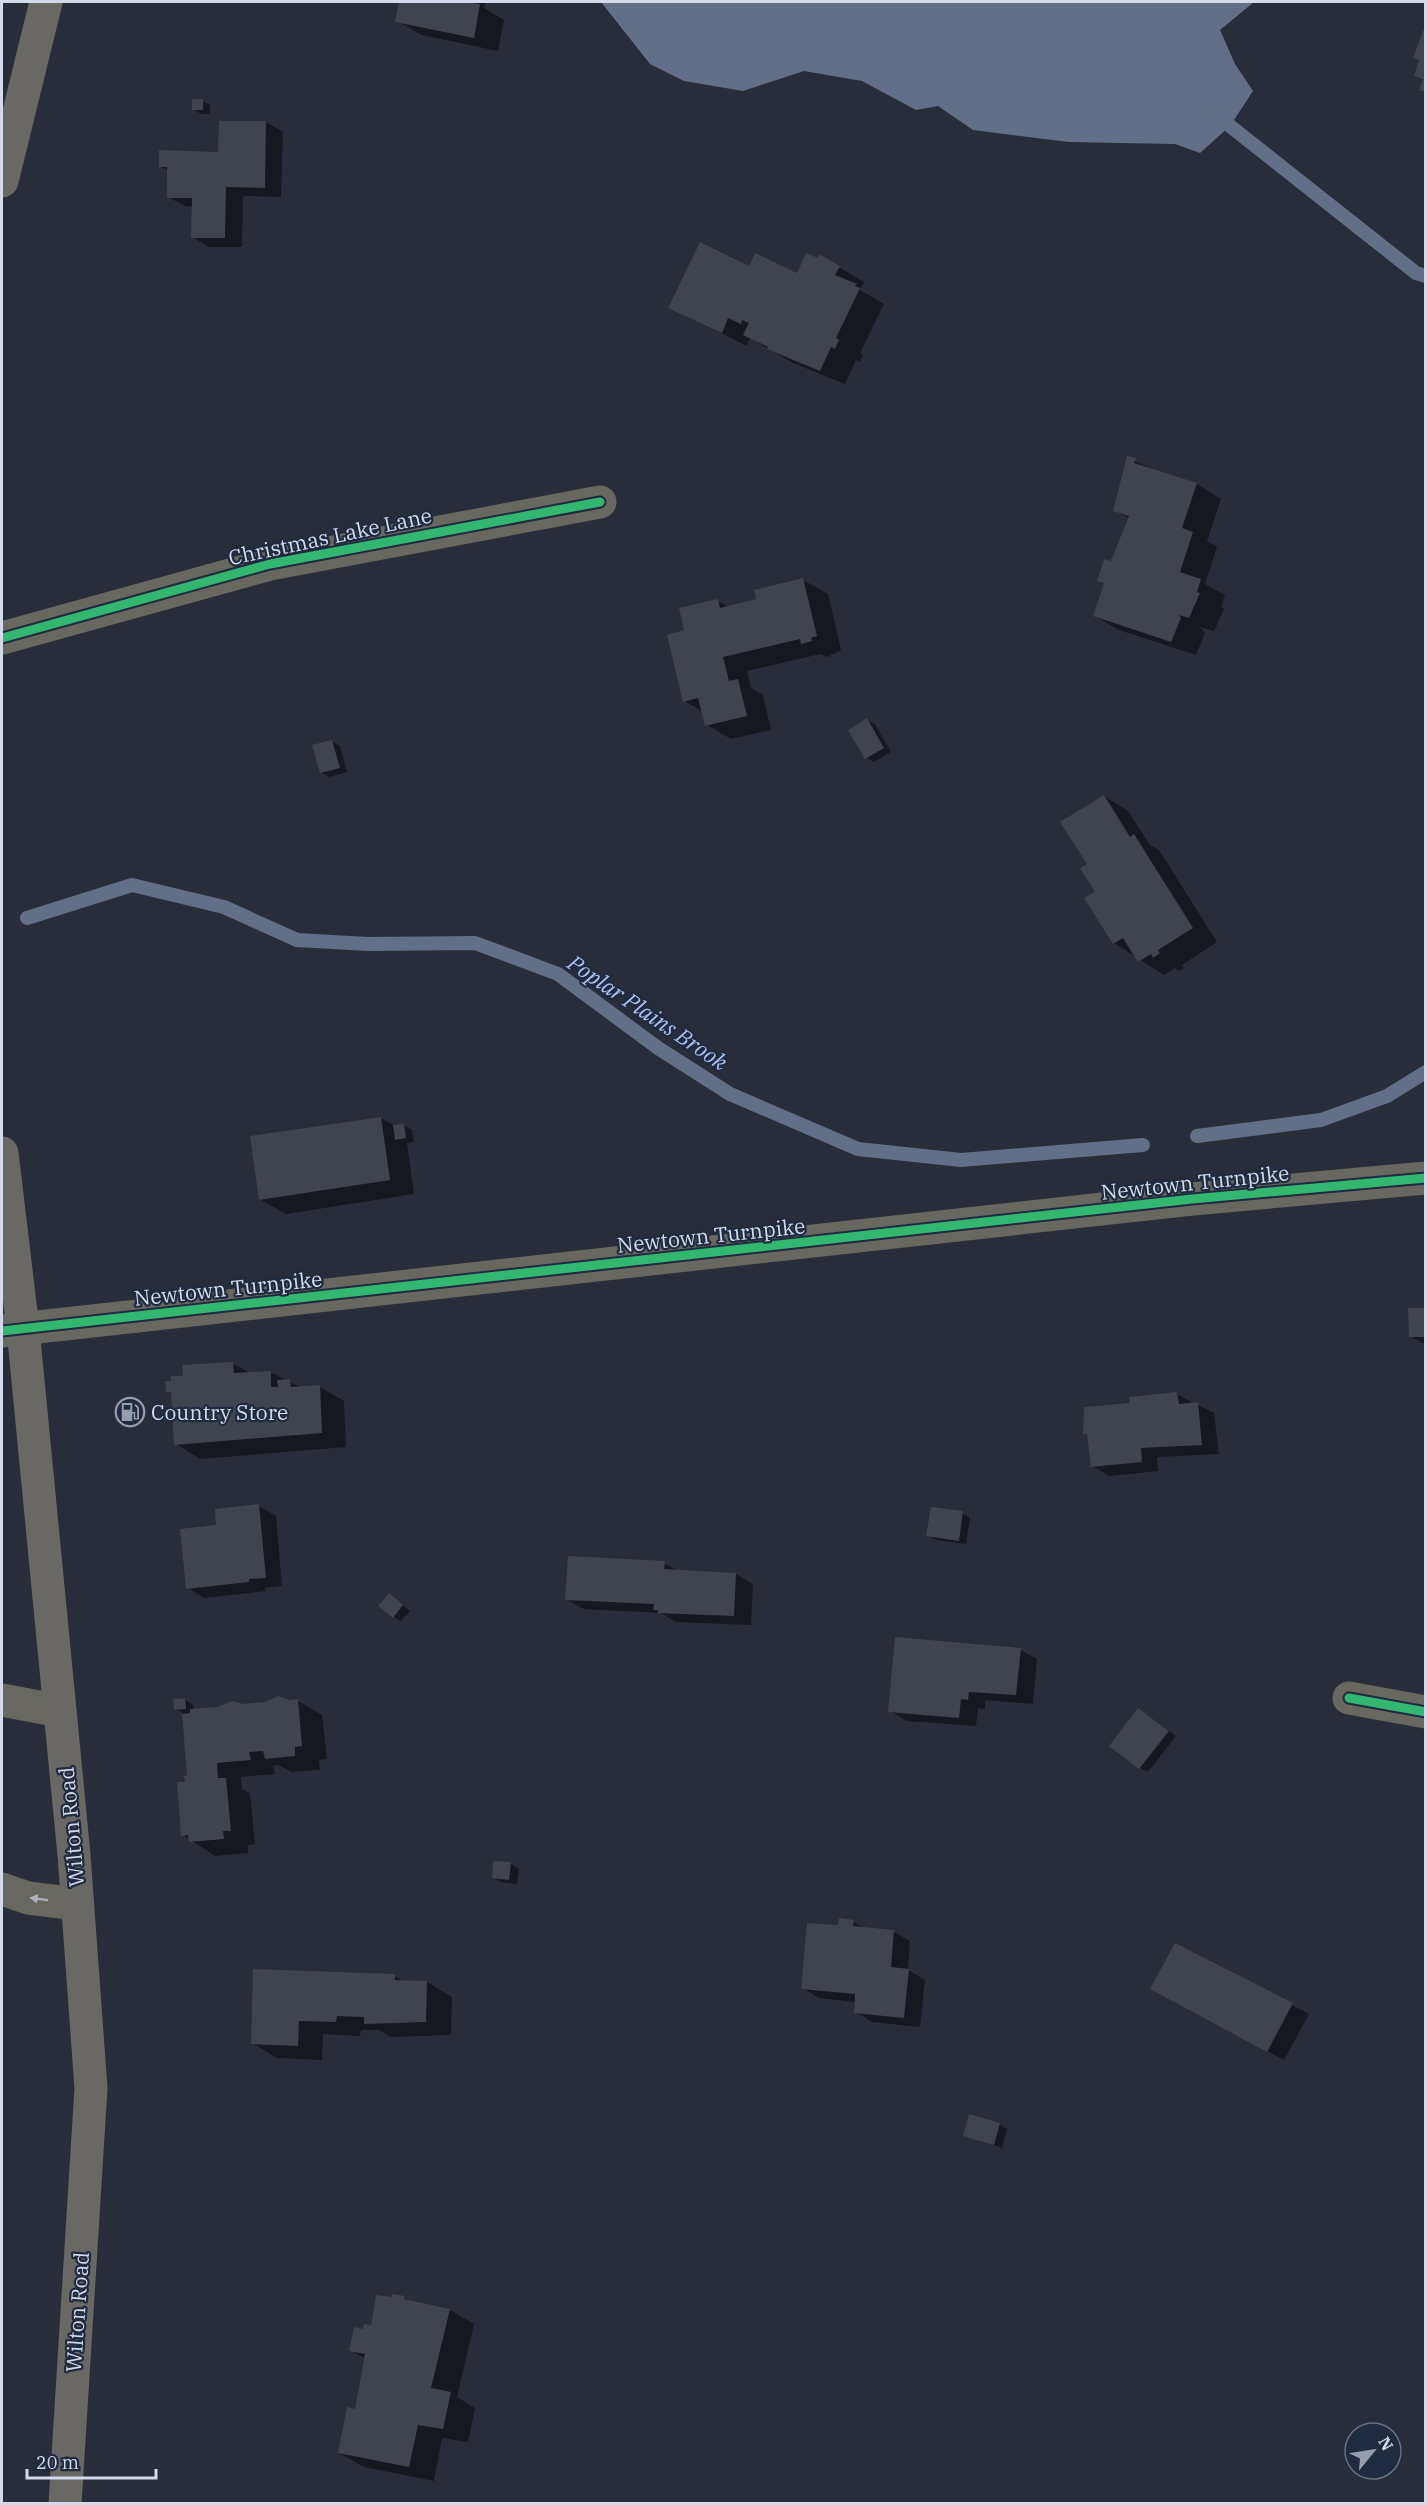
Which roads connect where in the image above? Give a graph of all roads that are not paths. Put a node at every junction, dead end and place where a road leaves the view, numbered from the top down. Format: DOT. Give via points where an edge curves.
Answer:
graph roads {
  1 [pos="46,2"];
  2 [pos="2,181"];
  3 [pos="600,501"];
  4 [pos="2,638"];
  5 [pos="2,1153"];
  6 [pos="1425,1178"];
  7 [pos="12,1330"];
  8 [pos="1349,1698"];
  9 [pos="2,1700"];
  10 [pos="60,1711"];
  11 [pos="1425,1712"];
  12 [pos="2,1889"];
  13 [pos="77,1904"];
  14 [pos="65,2504"];
  1 -- 2 [label="main road"];
  3 -- 4 [label="street, Christmas Lake Lane" via="270,564"];
  5 -- 7 [label="main road, Wilton Road"];
  6 -- 7 [label="street, Newtown Turnpike" via="1168,1202"];
  7 -- 10 [label="main road, Wilton Road"];
  8 -- 11 [label="street"];
  9 -- 10 [label="street"];
  10 -- 13 [label="main road, Wilton Road"];
  13 -- 12 [label="street, one-way" via="28,1898"];
  13 -- 14 [label="main road, Wilton Road" via="91,2088"];
}
